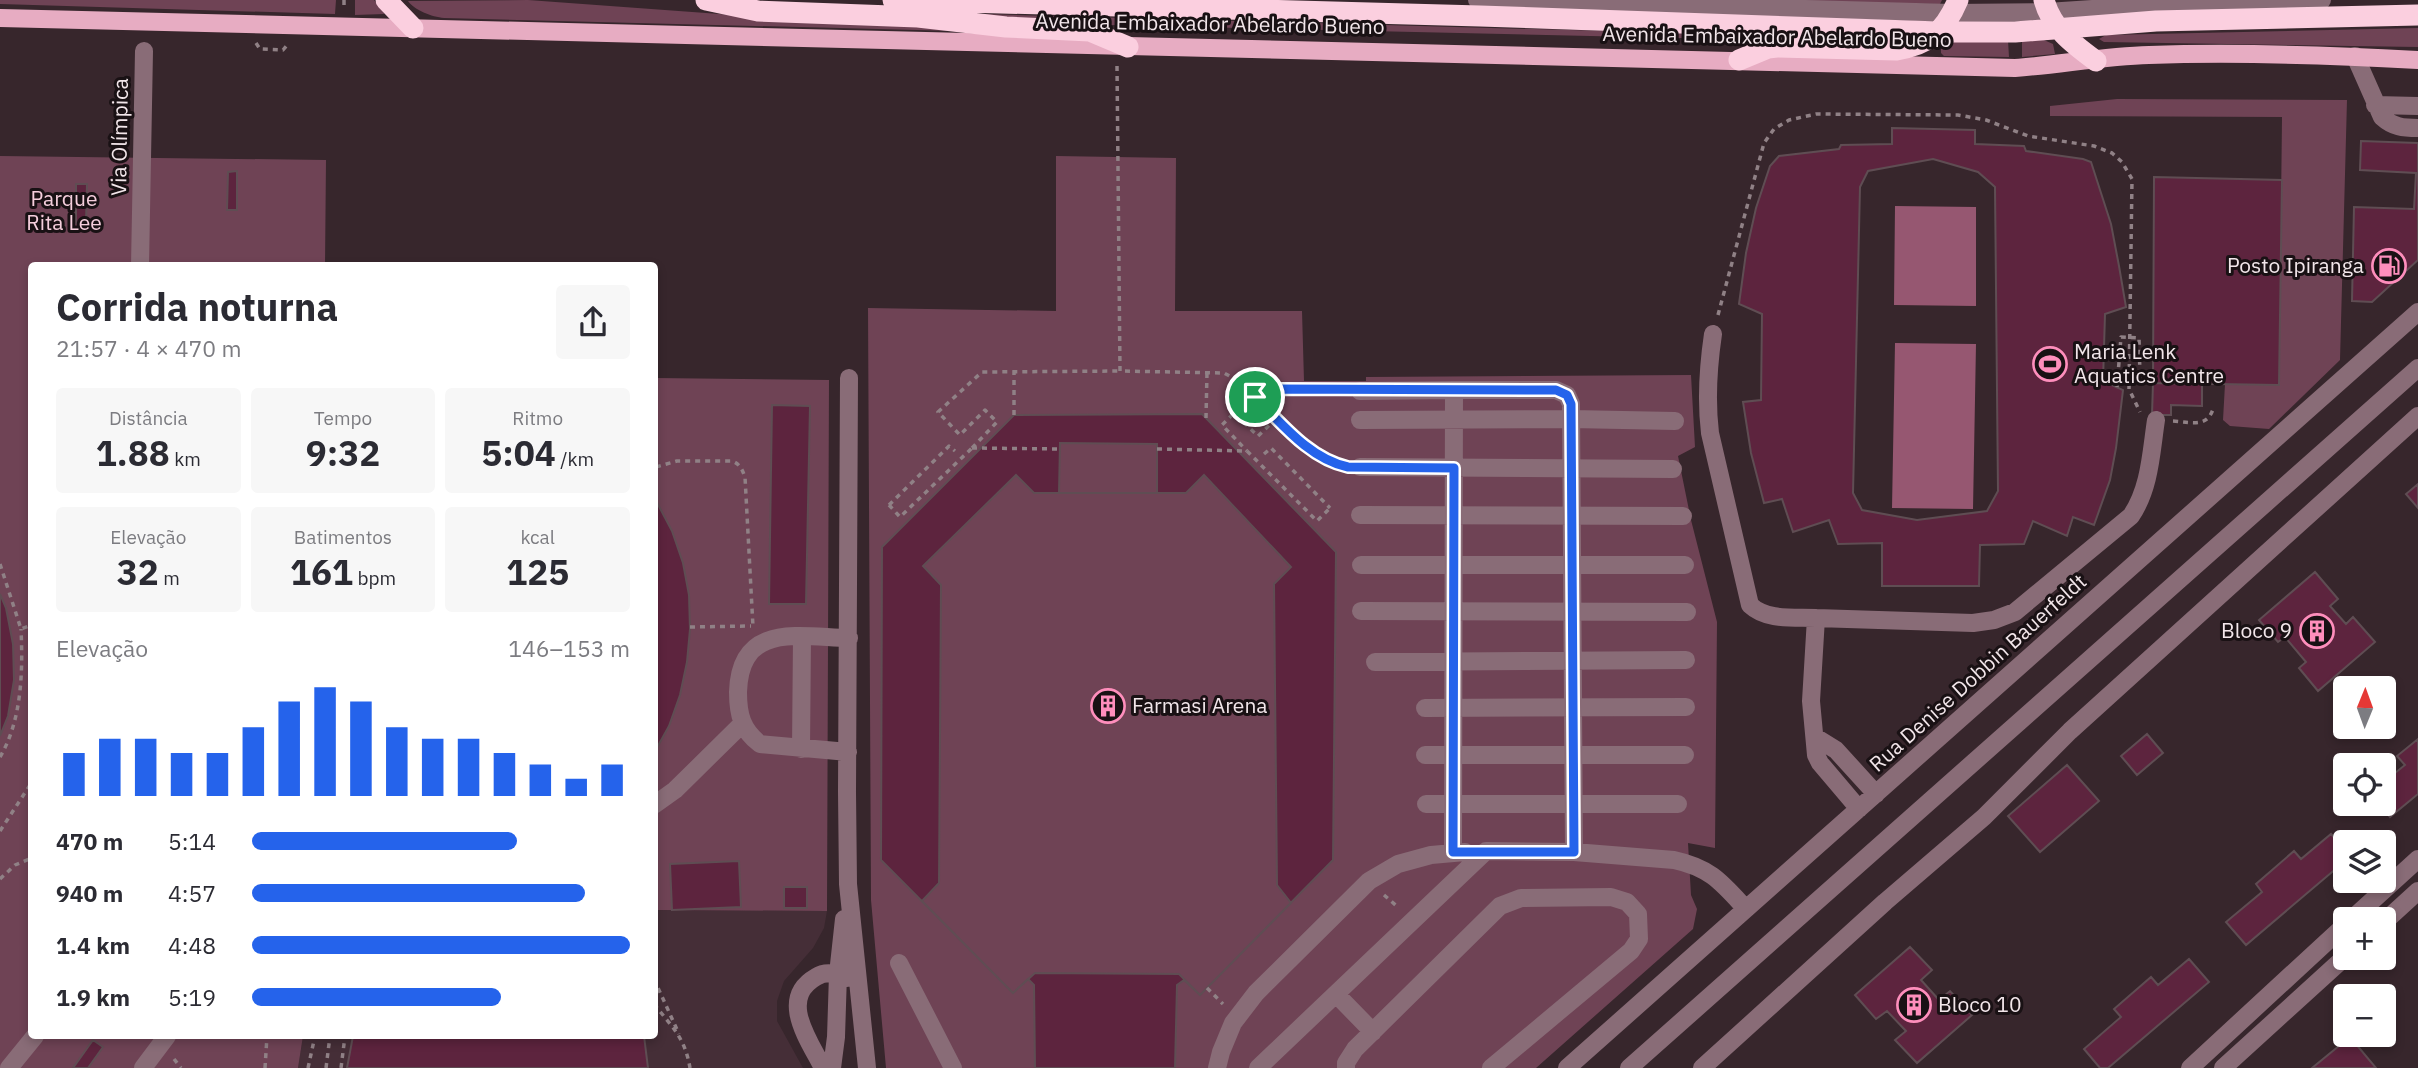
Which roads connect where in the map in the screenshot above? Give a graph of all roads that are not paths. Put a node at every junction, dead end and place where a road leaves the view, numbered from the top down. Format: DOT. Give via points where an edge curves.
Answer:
graph roads {
  1 [pos="386,0"];
  2 [pos="706,0"];
  3 [pos="893,0"];
  4 [pos="1477,0"];
  5 [pos="2322,0"];
  6 [pos="1955,6"];
  7 [pos="2050,13"];
  8 [pos="2418,15"];
  9 [pos="0,18"];
  10 [pos="412,28"];
  11 [pos="1939,32"];
  12 [pos="144,51"];
  13 [pos="1122,55"];
  14 [pos="2355,56"];
  15 [pos="1739,60"];
  16 [pos="2418,60"];
  17 [pos="2096,61"];
  18 [pos="2375,105"];
  19 [pos="2418,106"];
  20 [pos="2418,128"];
  21 [pos="140,262"];
  22 [pos="2418,312"];
  23 [pos="1713,334"];
  24 [pos="2418,368"];
  25 [pos="849,378"];
  26 [pos="1454,390"];
  27 [pos="1360,391"];
  28 [pos="2418,416"];
  29 [pos="1571,419"];
  30 [pos="1360,420"];
  31 [pos="1454,420"];
  32 [pos="2156,420"];
  33 [pos="1675,421"];
  34 [pos="1360,467"];
  35 [pos="1454,468"];
  36 [pos="1572,468"];
  37 [pos="1673,469"];
  38 [pos="1360,515"];
  39 [pos="1454,515"];
  40 [pos="1572,516"];
  41 [pos="1683,516"];
  42 [pos="1454,564"];
  43 [pos="1360,565"];
  44 [pos="1572,565"];
  45 [pos="1685,565"];
  46 [pos="1361,611"];
  47 [pos="1454,611"];
  48 [pos="1572,612"];
  49 [pos="1686,612"];
  50 [pos="1816,618"];
  51 [pos="802,637"];
  52 [pos="849,638"];
  53 [pos="1686,660"];
  54 [pos="1454,661"];
  55 [pos="1573,661"];
  56 [pos="1375,662"];
  57 [pos="1573,707"];
  58 [pos="1686,707"];
  59 [pos="1425,708"];
  60 [pos="1454,708"];
  61 [pos="742,724"];
  62 [pos="1815,737"];
  63 [pos="802,749"];
  64 [pos="848,752"];
  65 [pos="1425,755"];
  66 [pos="1454,755"];
  67 [pos="1573,755"];
  68 [pos="1685,755"];
  69 [pos="1876,794"];
  70 [pos="658,802"];
  71 [pos="1426,804"];
  72 [pos="1454,804"];
  73 [pos="1573,804"];
  74 [pos="1678,804"];
  75 [pos="1859,809"];
  76 [pos="1486,851"];
  77 [pos="1453,852"];
  78 [pos="1574,852"];
  79 [pos="2418,859"];
  80 [pos="848,884"];
  81 [pos="2418,891"];
  82 [pos="2366,907"];
  83 [pos="1746,909"];
  84 [pos="2396,911"];
  85 [pos="2333,938"];
  86 [pos="899,963"];
  87 [pos="2333,968"];
  88 [pos="838,974"];
  89 [pos="1336,994"];
  90 [pos="858,995"];
  91 [pos="1373,1032"];
  92 [pos="33,1039"];
  93 [pos="165,1039"];
  94 [pos="9,1068"];
  95 [pos="143,1068"];
  96 [pos="823,1068"];
  97 [pos="832,1068"];
  98 [pos="867,1068"];
  99 [pos="953,1068"];
  100 [pos="1217,1068"];
  101 [pos="1258,1068"];
  102 [pos="1346,1068"];
  103 [pos="1491,1068"];
  104 [pos="1567,1068"];
  105 [pos="1629,1068"];
  106 [pos="1702,1068"];
  107 [pos="2190,1068"];
  108 [pos="2223,1068"];
  1 -- 10 [label="highway"];
  2 -- 13 [label="highway" via="758,11 918,17 1090,31"];
  3 -- 11 [label="highway, Avenida Embaixador Abelardo Bueno"];
  4 -- 6 [label="street"];
  5 -- 7 [label="street"];
  6 -- 7 [label="street"];
  6 -- 11 [label="highway"];
  7 -- 8 [label="highway, Avenida Embaixador Abelardo Bueno" via="2156,21"];
  7 -- 11 [label="highway, Avenida Embaixador Abelardo Bueno" via="2015,32"];
  7 -- 17 [label="highway" via="2069,40"];
  9 -- 10 [label="main road, Avenida Embaixador Abelardo Bueno"];
  10 -- 13 [label="main road, Avenida Embaixador Abelardo Bueno"];
  11 -- 15 [label="highway" via="1922,44 1896,50 1777,47"];
  12 -- 21 [label="street, Via Olímpica"];
  13 -- 15 [label="main road, Avenida Embaixador Abelardo Bueno"];
  14 -- 16 [label="main road, Avenida Embaixador Abelardo Bueno"];
  14 -- 17 [label="main road, Avenida Embaixador Abelardo Bueno" via="2146,55"];
  14 -- 18 [label="street"];
  15 -- 17 [label="main road, Avenida Embaixador Abelardo Bueno" via="2015,68"];
  18 -- 19 [label="street"];
  18 -- 20 [label="street" via="2389,123"];
  22 -- 69 [label="street, Rua Denise Dobbin Bauerfeldt"];
  23 -- 50 [label="street" via="1707,412 1750,605 1768,615"];
  24 -- 105 [label="street"];
  25 -- 52 [label="street"];
  26 -- 27 [label="street"];
  26 -- 29 [label="street" via="1556,390 1567,395"];
  26 -- 31 [label="street"];
  28 -- 106 [label="street" via="2070,731 1984,817"];
  29 -- 31 [label="street"];
  29 -- 33 [label="street"];
  29 -- 36 [label="street"];
  30 -- 31 [label="street"];
  31 -- 35 [label="street"];
  32 -- 50 [label="street" via="2147,480 2131,516 2015,612 1973,623"];
  34 -- 35 [label="street"];
  35 -- 36 [label="street"];
  35 -- 39 [label="street"];
  36 -- 37 [label="street"];
  36 -- 40 [label="street"];
  38 -- 39 [label="street"];
  39 -- 40 [label="street"];
  39 -- 42 [label="street"];
  40 -- 41 [label="street"];
  40 -- 44 [label="street"];
  42 -- 43 [label="street"];
  42 -- 44 [label="street"];
  42 -- 47 [label="street"];
  44 -- 45 [label="street"];
  44 -- 48 [label="street"];
  46 -- 47 [label="street"];
  47 -- 48 [label="street"];
  47 -- 54 [label="street"];
  48 -- 49 [label="street"];
  48 -- 55 [label="street"];
  50 -- 62 [label="street" via="1811,701"];
  51 -- 52 [label="street"];
  51 -- 61 [label="street" via="769,639 746,657 739,673"];
  51 -- 63 [label="street"];
  52 -- 64 [label="street"];
  53 -- 55 [label="street"];
  54 -- 55 [label="street"];
  54 -- 56 [label="street"];
  54 -- 60 [label="street"];
  55 -- 57 [label="street"];
  57 -- 58 [label="street"];
  57 -- 60 [label="street"];
  57 -- 67 [label="street"];
  59 -- 60 [label="street"];
  60 -- 66 [label="street"];
  61 -- 63 [label="street" via="760,744"];
  61 -- 70 [label="street"];
  62 -- 69 [label="street" via="1836,750"];
  62 -- 75 [label="street" via="1820,763"];
  63 -- 64 [label="street"];
  64 -- 80 [label="street"];
  65 -- 66 [label="street"];
  66 -- 67 [label="street"];
  66 -- 72 [label="street"];
  67 -- 68 [label="street"];
  67 -- 73 [label="street"];
  69 -- 75 [label="street, Rua Denise Dobbin Bauerfeldt"];
  71 -- 72 [label="street"];
  72 -- 73 [label="street"];
  72 -- 77 [label="street"];
  73 -- 74 [label="street"];
  73 -- 78 [label="street"];
  75 -- 83 [label="street, Rua Denise Dobbin Bauerfeldt"];
  76 -- 77 [label="street"];
  76 -- 78 [label="street"];
  76 -- 89 [label="street"];
  77 -- 100 [label="street" via="1398,864 1369,881 1256,993 1233,1023"];
  78 -- 83 [label="street" via="1688,863 1712,873"];
  79 -- 82 [label="street"];
  80 -- 88 [label="street"];
  80 -- 90 [label="street"];
  81 -- 84 [label="street"];
  83 -- 104 [label="street, Rua Denise Dobbin Bauerfeldt"];
  85 -- 107 [label="street"];
  86 -- 99 [label="street"];
  87 -- 108 [label="street"];
  88 -- 90 [label="street" via="846,977"];
  88 -- 96 [label="street" via="820,974 796,999 797,1013"];
  88 -- 97 [label="street"];
  89 -- 91 [label="street"];
  89 -- 101 [label="street"];
  90 -- 98 [label="street"];
  91 -- 102 [label="street" via="1355,1049"];
  91 -- 103 [label="street" via="1500,906 1521,898 1611,897 1628,902 1638,914 1639,939 1631,951"];
  92 -- 94 [label="street"];
  93 -- 95 [label="street"];
}
